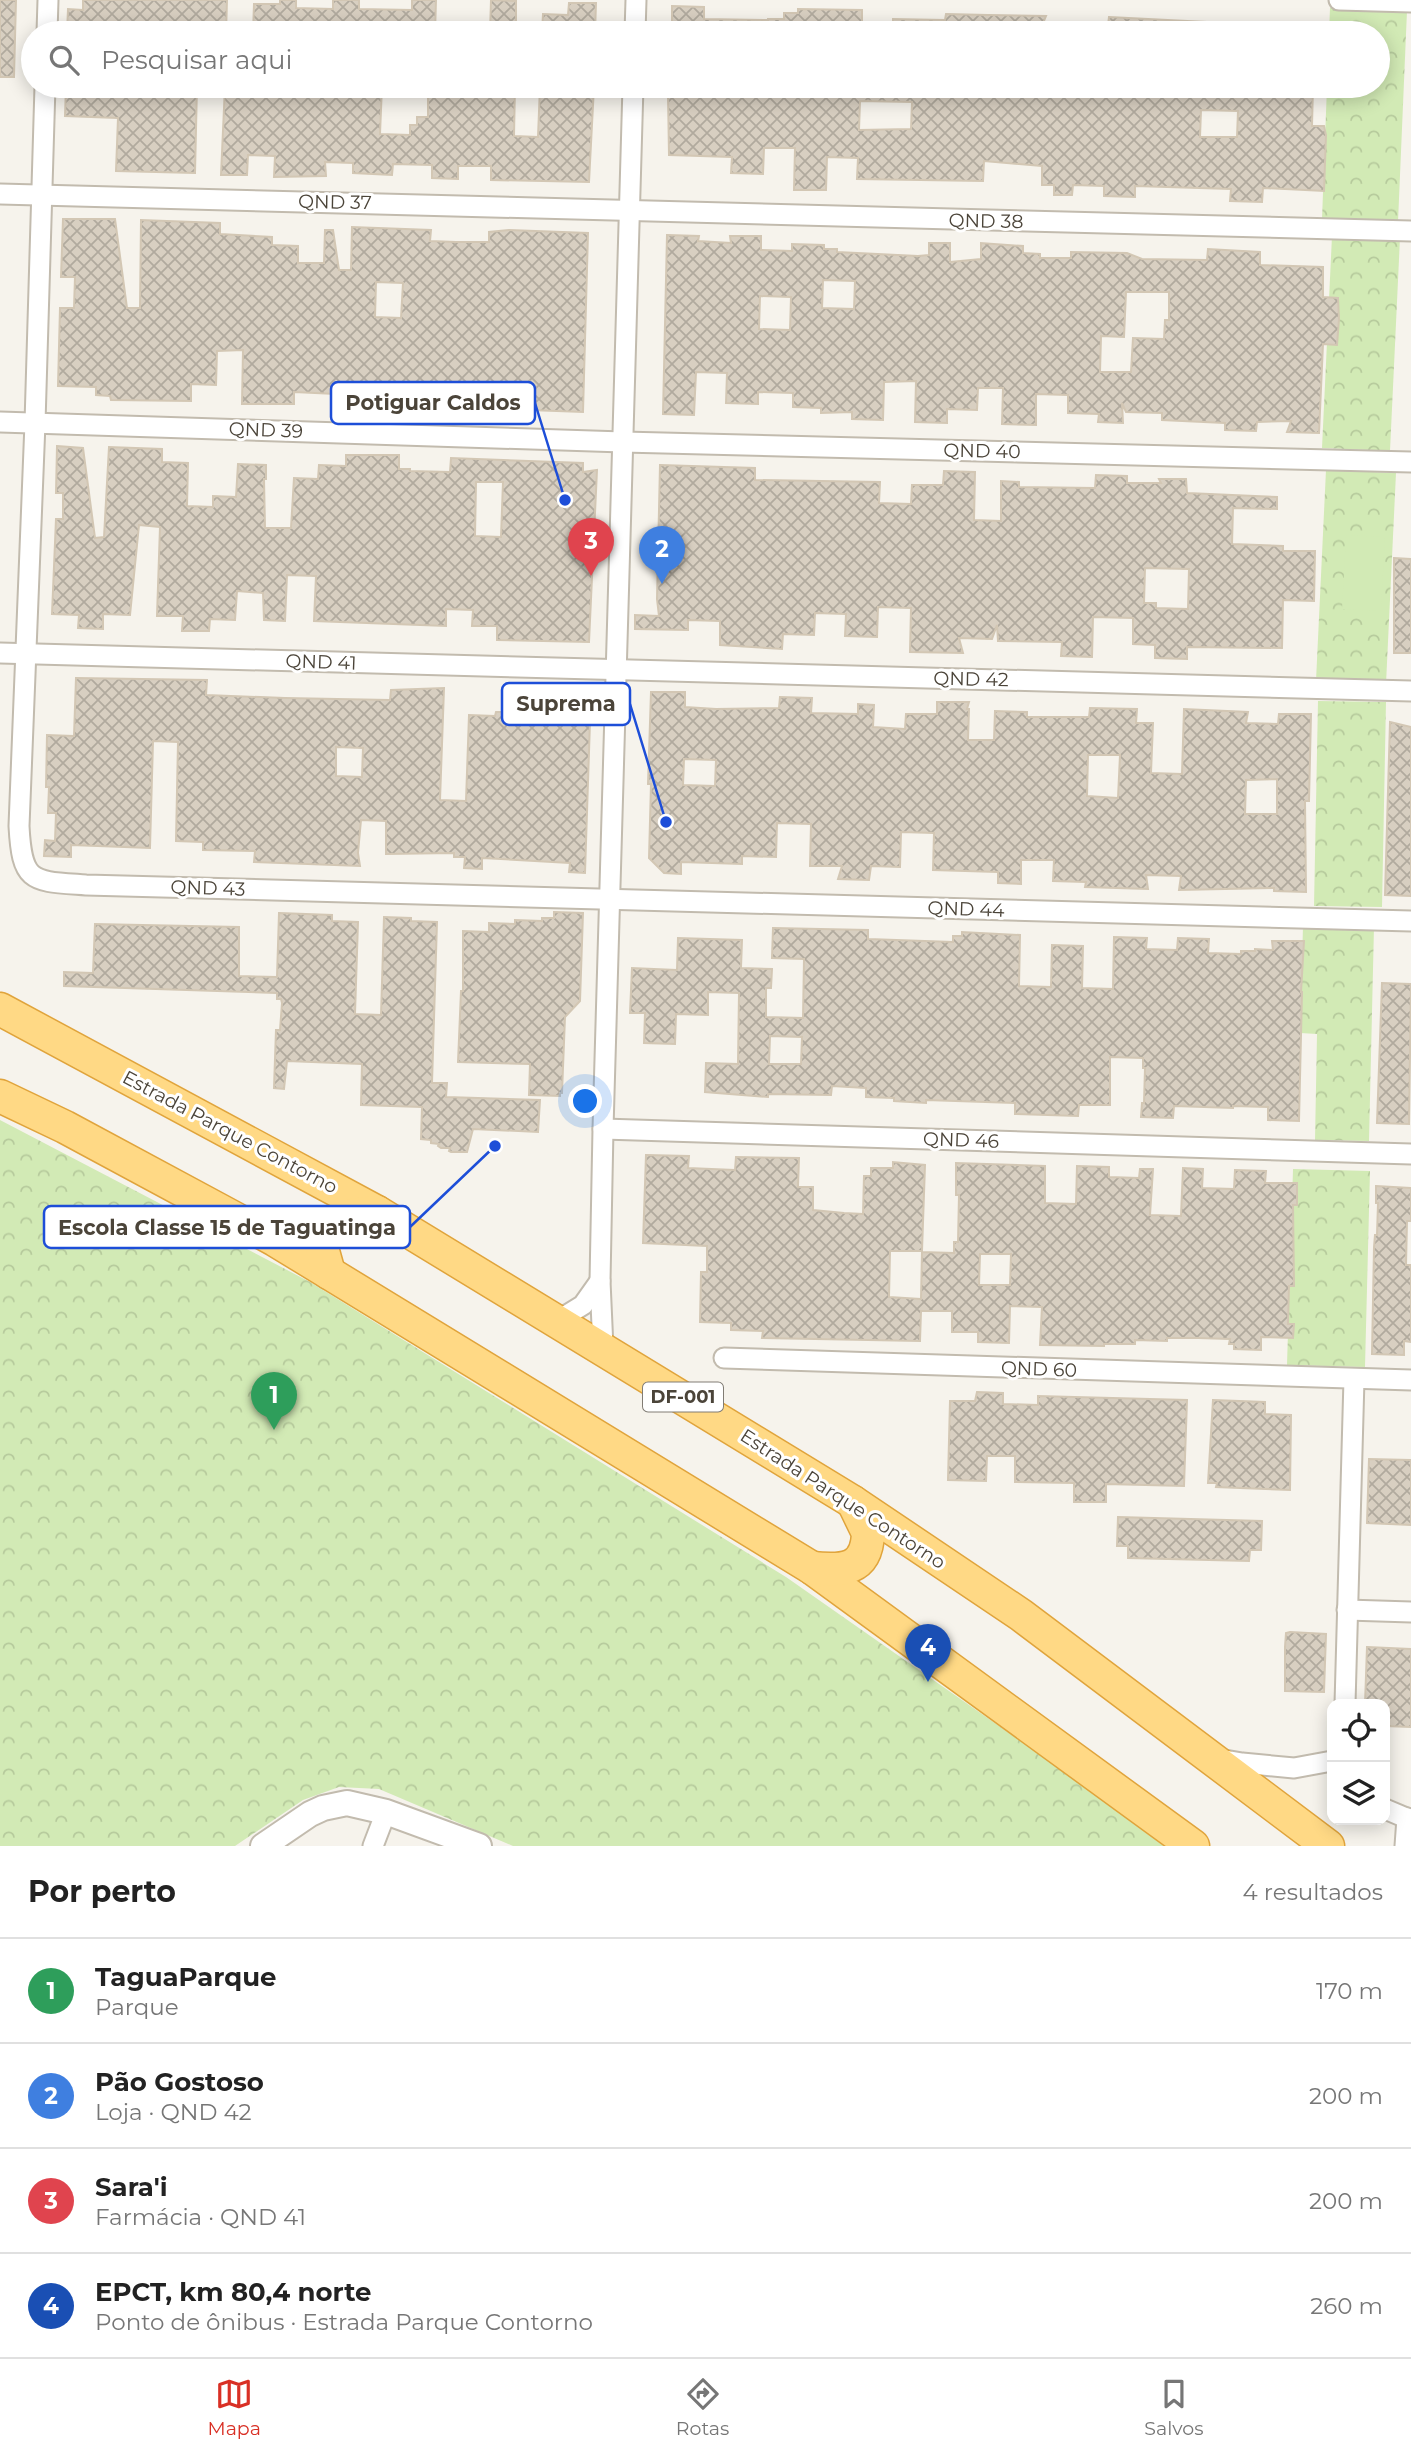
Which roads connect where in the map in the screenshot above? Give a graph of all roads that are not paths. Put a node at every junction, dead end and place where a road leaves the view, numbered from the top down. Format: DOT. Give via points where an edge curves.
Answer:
graph roads {
  1 [pos="48,0"];
  2 [pos="636,0"];
  3 [pos="1339,0"];
  4 [pos="1346,0"];
  5 [pos="1411,2"];
  6 [pos="47,21"];
  7 [pos="635,21"];
  8 [pos="45,98"];
  9 [pos="633,98"];
  10 [pos="0,194"];
  11 [pos="42,195"];
  12 [pos="629,209"];
  13 [pos="1411,231"];
  14 [pos="0,422"];
  15 [pos="35,423"];
  16 [pos="623,442"];
  17 [pos="1411,462"];
  18 [pos="0,653"];
  19 [pos="26,653"];
  20 [pos="615,670"];
  21 [pos="1411,691"];
  22 [pos="611,899"];
  23 [pos="1411,921"];
  24 [pos="0,1009"];
  25 [pos="0,1096"];
  26 [pos="603,1129"];
  27 [pos="1411,1154"];
  28 [pos="377,1212"];
  29 [pos="329,1273"];
  30 [pos="600,1281"];
  31 [pos="557,1321"];
  32 [pos="603,1348"];
  33 [pos="724,1359"];
  34 [pos="1354,1378"];
  35 [pos="1411,1380"];
  36 [pos="853,1502"];
  37 [pos="812,1568"];
  38 [pos="1347,1610"];
  39 [pos="1411,1612"];
  40 [pos="1346,1699"];
  41 [pos="1209,1757"];
  42 [pos="1327,1762"];
  43 [pos="1390,1811"];
  44 [pos="386,1812"];
  45 [pos="1409,1819"];
  46 [pos="263,1846"];
  47 [pos="373,1846"];
  48 [pos="479,1846"];
  49 [pos="1193,1846"];
  50 [pos="1328,1846"];
  51 [pos="1405,1846"];
  1 -- 6 [label="street"];
  2 -- 7 [label="street"];
  3 -- 4 [label="street"];
  4 -- 5 [label="street"];
  8 -- 11 [label="street, QND 43"];
  9 -- 12 [label="street"];
  10 -- 11 [label="street, QND 37"];
  11 -- 12 [label="street, QND 37"];
  11 -- 15 [label="street, QND 43"];
  12 -- 13 [label="street, QND 38"];
  12 -- 16 [label="street"];
  14 -- 15 [label="street, QND 39"];
  15 -- 16 [label="street, QND 39"];
  15 -- 19 [label="street, QND 43"];
  16 -- 17 [label="street, QND 40"];
  16 -- 20 [label="street"];
  18 -- 19 [label="street, QND 41"];
  19 -- 20 [label="street, QND 41"];
  19 -- 22 [label="street, QND 43" via="20,845 28,873 41,881"];
  20 -- 21 [label="street, QND 42"];
  20 -- 22 [label="street"];
  22 -- 23 [label="street, QND 44"];
  22 -- 26 [label="street"];
  24 -- 28 [label="highway, Estrada Parque Contorno / DF-001"];
  25 -- 29 [label="highway"];
  26 -- 27 [label="street, QND 46"];
  26 -- 30 [label="street"];
  28 -- 29 [label="highway" via="343,1216 329,1227 321,1244"];
  28 -- 31 [label="highway, Estrada Parque Contorno / DF-001"];
  29 -- 37 [label="highway"];
  30 -- 31 [label="street" via="583,1305"];
  30 -- 32 [label="street"];
  31 -- 32 [label="highway, Estrada Parque Contorno / DF-001"];
  32 -- 36 [label="highway, Estrada Parque Contorno / DF-001"];
  33 -- 34 [label="street, QND 60"];
  34 -- 35 [label="street, QND 60"];
  34 -- 38 [label="street"];
  36 -- 37 [label="highway" via="868,1533 862,1555 845,1570"];
  36 -- 41 [label="highway, Estrada Parque Contorno / DF-001" via="1021,1615"];
  37 -- 49 [label="highway"];
  38 -- 39 [label="street"];
  38 -- 40 [label="street"];
  41 -- 42 [label="street" via="1294,1768"];
  41 -- 50 [label="highway, Estrada Parque Contorno / DF-001"];
  43 -- 45 [label="street"];
  44 -- 46 [label="street" via="359,1804 337,1804 310,1814"];
  44 -- 47 [label="street"];
  44 -- 48 [label="street"];
  45 -- 51 [label="street"];
}
